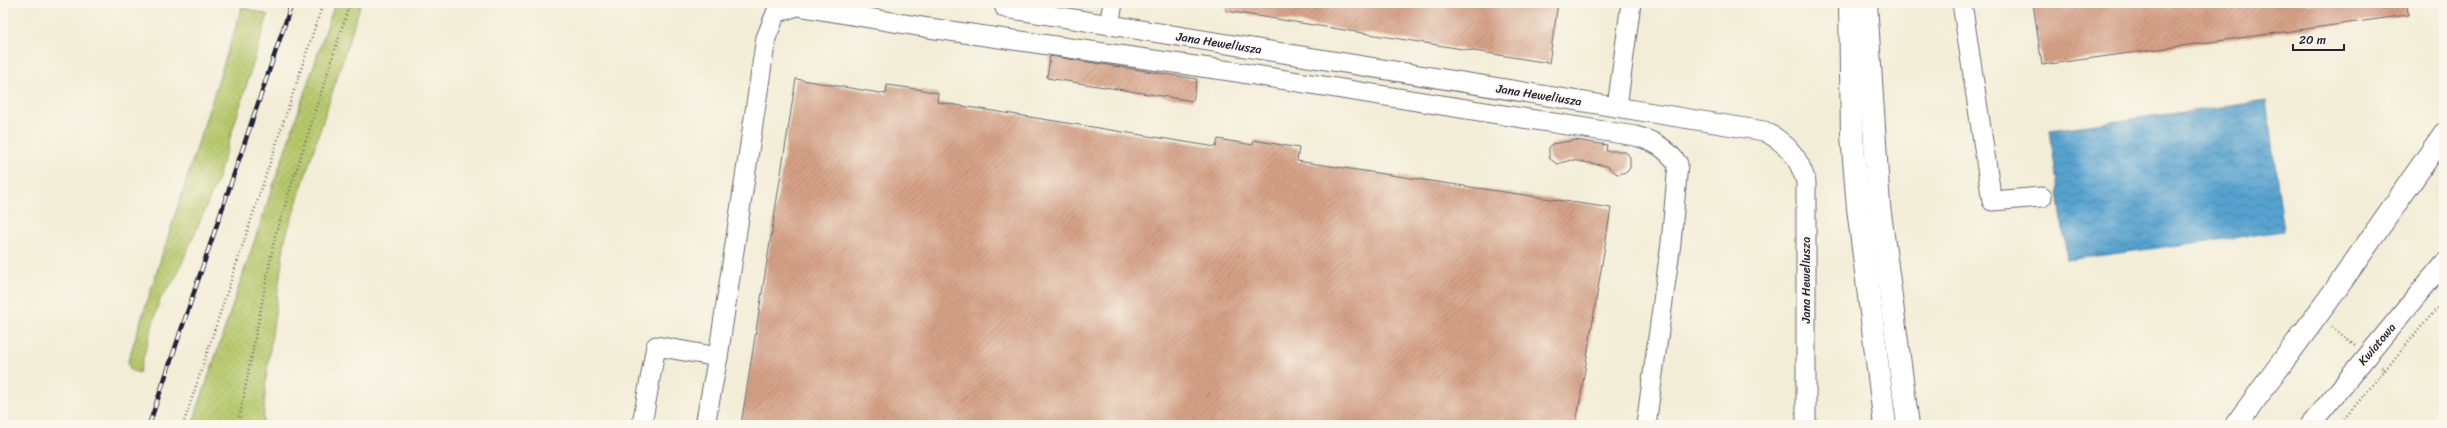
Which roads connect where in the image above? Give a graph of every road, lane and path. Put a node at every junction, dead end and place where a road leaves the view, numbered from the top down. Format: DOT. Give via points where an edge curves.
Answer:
graph roads {
  1 [pos="323,3"];
  2 [pos="350,3"];
  3 [pos="1113,3"];
  4 [pos="1631,3"];
  5 [pos="1850,3"];
  6 [pos="1866,3"];
  7 [pos="1962,3"];
  8 [pos="1005,8"];
  9 [pos="1110,25"];
  10 [pos="1617,107"];
  11 [pos="2444,134"];
  12 [pos="2042,197"];
  13 [pos="2444,263"];
  14 [pos="2444,300"];
  15 [pos="2317,316"];
  16 [pos="2357,347"];
  17 [pos="718,357"];
  18 [pos="2379,365"];
  19 [pos="2385,370"];
  20 [pos="183,425"];
  21 [pos="238,425"];
  22 [pos="645,425"];
  23 [pos="704,425"];
  24 [pos="1646,425"];
  25 [pos="1806,425"];
  26 [pos="1885,425"];
  27 [pos="1908,425"];
  28 [pos="2236,425"];
  29 [pos="2310,425"];
  30 [pos="2339,425"];
  1 -- 20 [label="path"];
  2 -- 21 [label="path" via="275,236"];
  3 -- 9 [label="street"];
  4 -- 10 [label="street"];
  5 -- 26 [label="main road" via="1852,135 1858,208"];
  6 -- 27 [label="main road" via="1879,206"];
  7 -- 12 [label="street" via="1992,201"];
  8 -- 9 [label="street, Jana Heweliusza"];
  9 -- 10 [label="street, Jana Heweliusza"];
  10 -- 25 [label="street, Jana Heweliusza" via="1764,131 1790,148 1801,164 1806,182"];
  11 -- 15 [label="main road"];
  13 -- 29 [label="street, Kwiatowa"];
  14 -- 19 [label="path"];
  15 -- 16 [label="path"];
  15 -- 28 [label="main road"];
  17 -- 22 [label="street" via="656,346 642,424"];
  17 -- 23 [label="street"];
  17 -- 24 [label="street" via="766,38 776,13 798,6 937,29 1230,71 1627,135 1655,142 1678,164"];
  18 -- 19 [label="path"];
  19 -- 30 [label="path"];
}
